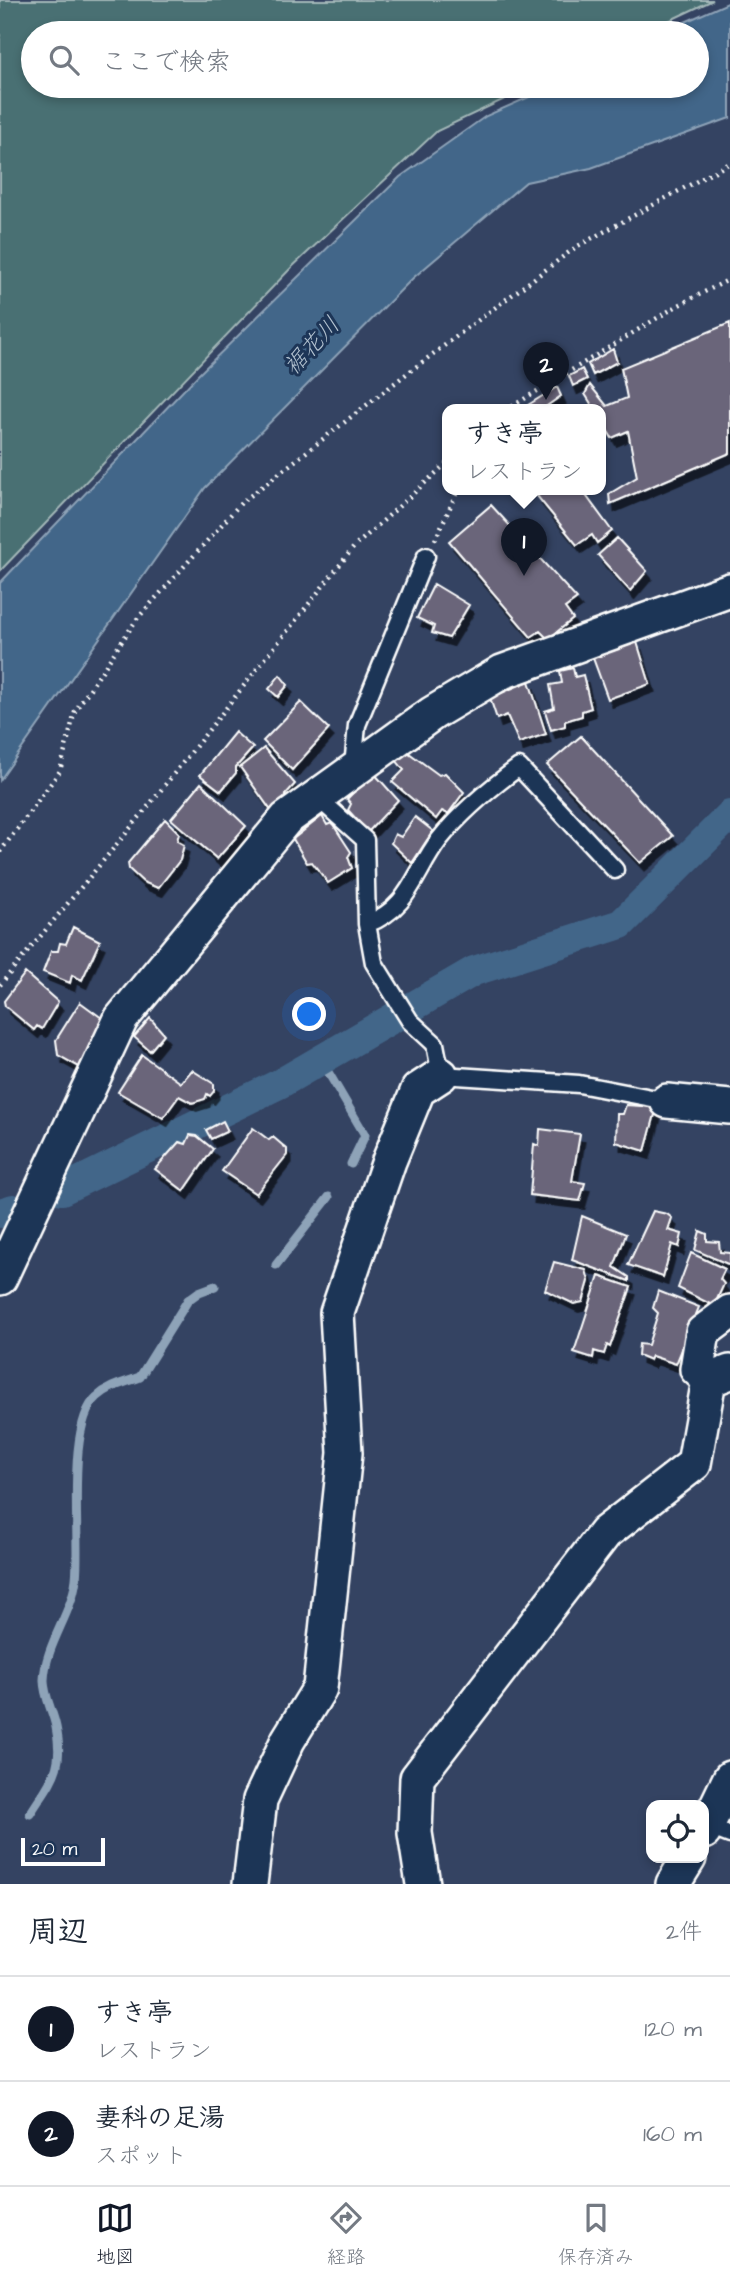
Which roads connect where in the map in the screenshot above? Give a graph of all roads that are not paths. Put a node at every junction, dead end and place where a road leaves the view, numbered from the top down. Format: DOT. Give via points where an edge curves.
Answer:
graph roads {
  1 [pos="426,556"];
  2 [pos="730,590"];
  3 [pos="353,772"];
  4 [pos="318,799"];
  5 [pos="615,870"];
  6 [pos="367,924"];
  7 [pos="441,1075"];
  8 [pos="667,1101"];
  9 [pos="730,1107"];
  10 [pos="0,1278"];
  11 [pos="730,1312"];
  12 [pos="719,1376"];
  13 [pos="730,1778"];
  14 [pos="714,1831"];
  15 [pos="686,1863"];
  16 [pos="250,1884"];
  17 [pos="423,1884"];
  18 [pos="673,1884"];
  1 -- 3 [label="lane" via="357,725"];
  2 -- 3 [label="street" via="502,672 433,713"];
  3 -- 4 [label="street"];
  4 -- 6 [label="lane" via="365,840"];
  4 -- 10 [label="street" via="286,819 121,1019"];
  5 -- 6 [label="lane" via="519,767 486,792 439,840 403,901 386,917"];
  6 -- 7 [label="lane" via="373,963 410,1021 435,1044"];
  7 -- 8 [label="lane" via="579,1084"];
  7 -- 16 [label="street" via="418,1090 337,1313 345,1453 320,1688 288,1740 260,1800"];
  8 -- 9 [label="street"];
  11 -- 12 [label="street" via="703,1332 697,1369"];
  12 -- 17 [label="street" via="694,1464 604,1534 416,1778 415,1833"];
  13 -- 14 [label="street"];
  15 -- 18 [label="street"];
}
